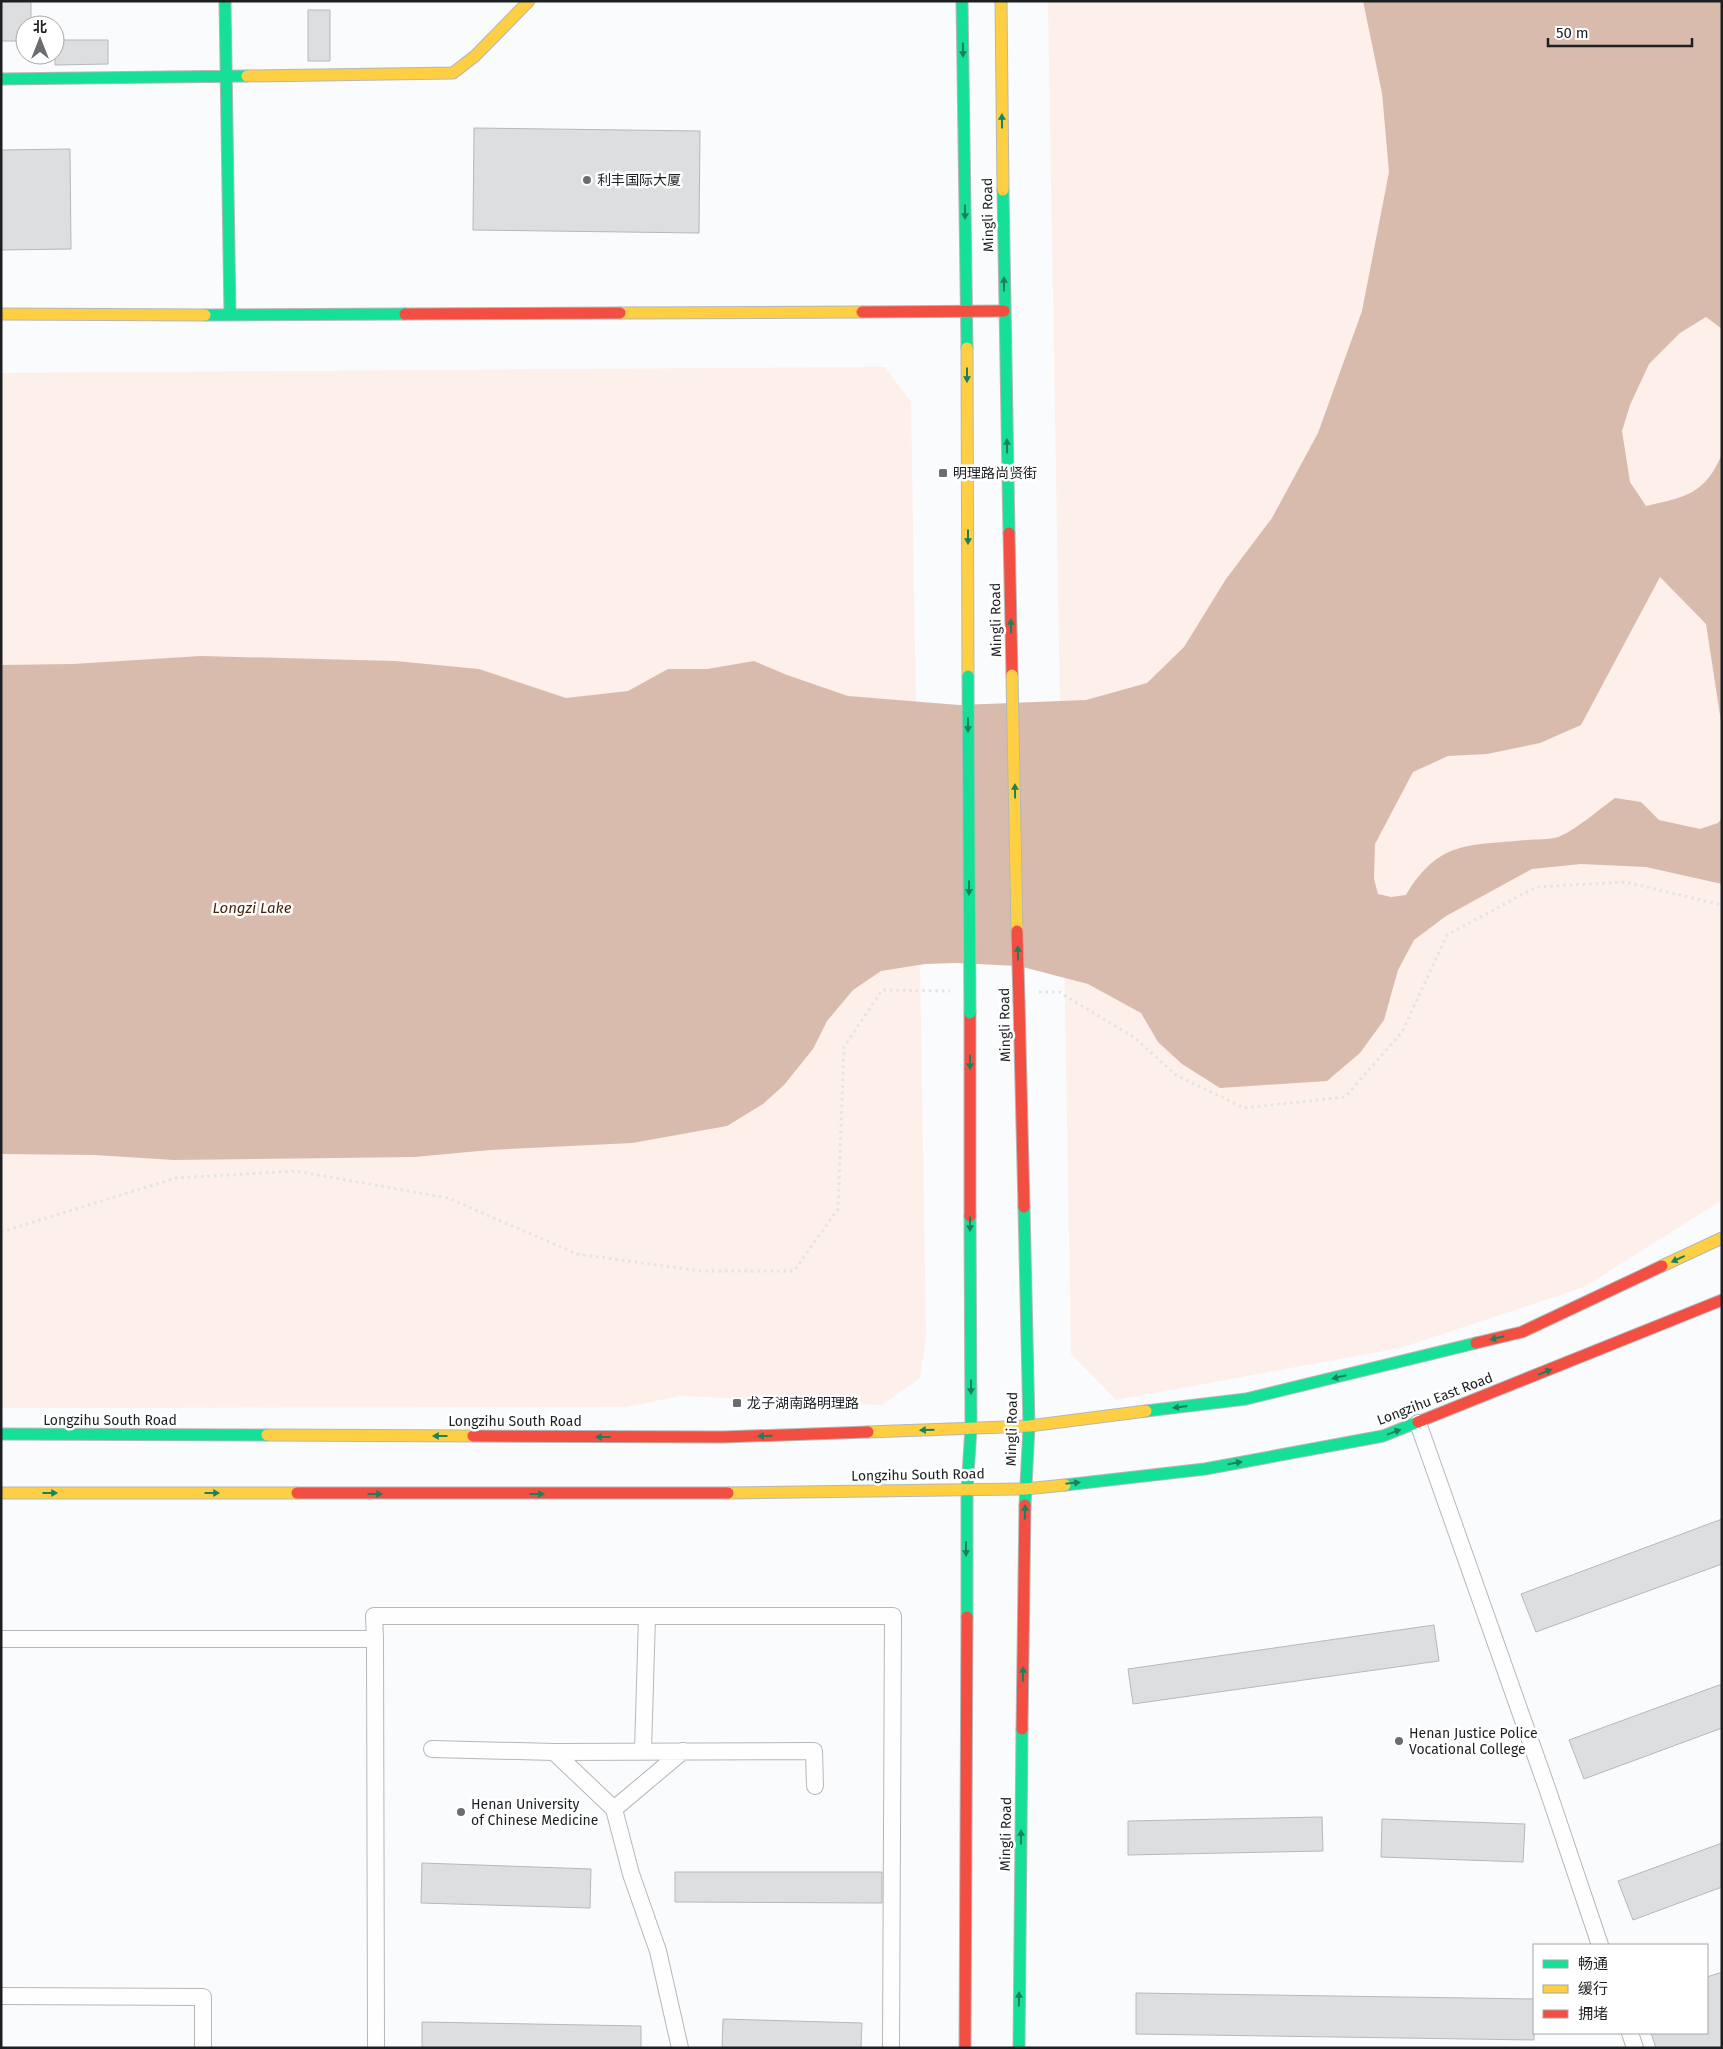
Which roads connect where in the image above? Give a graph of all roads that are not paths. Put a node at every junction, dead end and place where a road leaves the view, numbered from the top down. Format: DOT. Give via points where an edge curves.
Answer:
graph roads {
  1 [pos="225,1"];
  2 [pos="529,1"];
  3 [pos="962,1"];
  4 [pos="1001,1"];
  5 [pos="226,76"];
  6 [pos="1,79"];
  7 [pos="967,311"];
  8 [pos="1004,311"];
  9 [pos="1,314"];
  10 [pos="230,315"];
  11 [pos="1722,1238"];
  12 [pos="1722,1300"];
  13 [pos="1418,1423"];
  14 [pos="1029,1426"];
  15 [pos="971,1428"];
  16 [pos="1,1434"];
  17 [pos="1025,1489"];
  18 [pos="967,1490"];
  19 [pos="1,1493"];
  20 [pos="647,1616"];
  21 [pos="1,1639"];
  22 [pos="375,1639"];
  23 [pos="432,1749"];
  24 [pos="683,1751"];
  25 [pos="554,1752"];
  26 [pos="644,1752"];
  27 [pos="815,1786"];
  28 [pos="614,1809"];
  29 [pos="1600,1944"];
  30 [pos="1,1996"];
  31 [pos="1630,2034"];
  32 [pos="203,2048"];
  33 [pos="376,2048"];
  34 [pos="680,2048"];
  35 [pos="891,2048"];
  36 [pos="965,2048"];
  37 [pos="1019,2048"];
  38 [pos="1635,2048"];
  1 -- 5 [label="street"];
  2 -- 5 [label="street" via="475,56 453,73"];
  3 -- 7 [label="street, Mingli Road, one-way"];
  8 -- 4 [label="street, Mingli Road, one-way"];
  5 -- 6 [label="street"];
  5 -- 10 [label="street"];
  7 -- 8 [label="street"];
  7 -- 10 [label="street"];
  7 -- 15 [label="street, Mingli Road, one-way, bridge"];
  14 -- 8 [label="street, Mingli Road, one-way, bridge"];
  9 -- 10 [label="street"];
  11 -- 14 [label="street, one-way" via="1522,1332 1246,1399"];
  13 -- 12 [label="street, Longzihu East Road, one-way"];
  17 -- 13 [label="street, Longzihu East Road, one-way" via="1204,1469 1383,1436"];
  13 -- 29 [label="street"];
  14 -- 15 [label="street, Longzihu South Road"];
  14 -- 17 [label="street, Mingli Road"];
  15 -- 16 [label="street, Longzihu South Road, one-way" via="723,1437"];
  15 -- 18 [label="street, Mingli Road"];
  17 -- 18 [label="street, Longzihu South Road"];
  37 -- 17 [label="street, Mingli Road, one-way"];
  19 -- 18 [label="street, Longzihu South Road, one-way" via="658,1494"];
  18 -- 36 [label="street, Mingli Road, one-way"];
  20 -- 22 [label="street" via="374,1616"];
  20 -- 26 [label="street"];
  20 -- 35 [label="street" via="893,1616"];
  21 -- 22 [label="street"];
  22 -- 33 [label="street"];
  23 -- 25 [label="street"];
  24 -- 26 [label="street"];
  24 -- 27 [label="street" via="814,1750"];
  24 -- 28 [label="street"];
  25 -- 26 [label="street"];
  25 -- 28 [label="street"];
  28 -- 34 [label="street" via="631,1874 658,1951"];
  30 -- 32 [label="street" via="203,1998"];
  31 -- 38 [label="street"];
}
